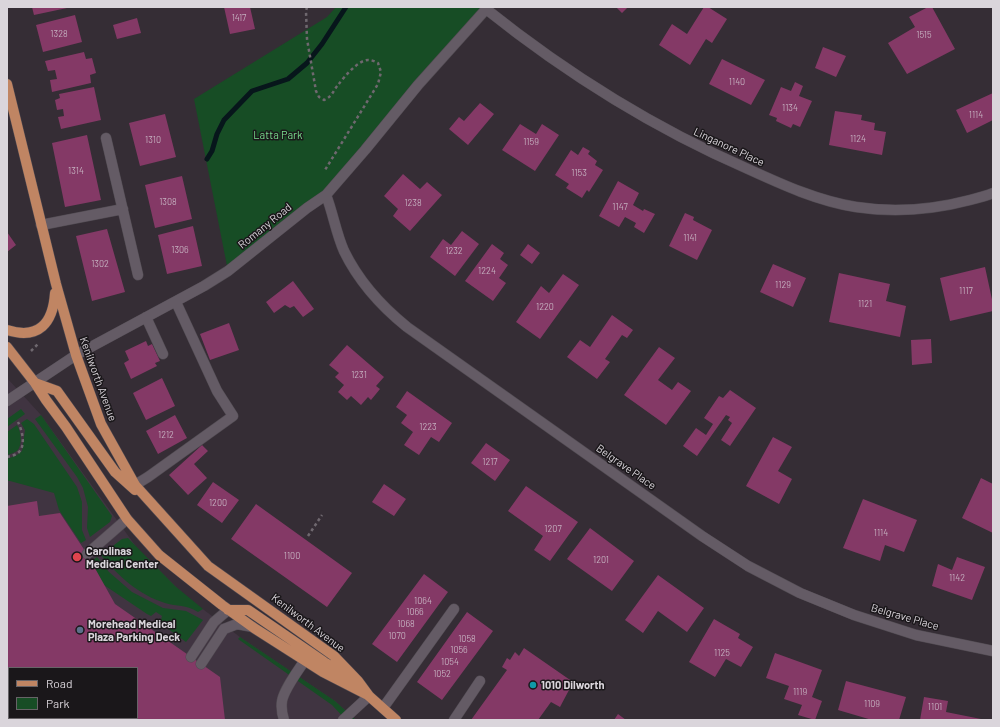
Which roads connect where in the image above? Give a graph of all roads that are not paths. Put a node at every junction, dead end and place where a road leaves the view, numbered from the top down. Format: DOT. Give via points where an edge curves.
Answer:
graph roads {
  1 [pos="487,8"];
  2 [pos="7,84"];
  3 [pos="106,138"];
  4 [pos="993,193"];
  5 [pos="326,195"];
  6 [pos="123,209"];
  7 [pos="41,225"];
  8 [pos="138,275"];
  9 [pos="56,284"];
  10 [pos="176,302"];
  11 [pos="146,317"];
  12 [pos="7,330"];
  13 [pos="7,347"];
  14 [pos="164,354"];
  15 [pos="76,355"];
  16 [pos="35,383"];
  17 [pos="7,401"];
  18 [pos="135,485"];
  19 [pos="153,506"];
  20 [pos="127,519"];
  21 [pos="86,554"];
  22 [pos="454,609"];
  23 [pos="228,610"];
  24 [pos="254,628"];
  25 [pos="993,651"];
  26 [pos="191,657"];
  27 [pos="304,660"];
  28 [pos="201,664"];
  29 [pos="358,681"];
  30 [pos="480,681"];
  31 [pos="369,696"];
  32 [pos="383,708"];
  33 [pos="284,720"];
  34 [pos="343,720"];
  35 [pos="396,720"];
  36 [pos="454,720"];
  1 -- 4 [label="street, Linganore Place" via="514,31 622,104 699,147 790,188 856,207 895,210 949,206"];
  1 -- 5 [label="street, Romany Road" via="418,84"];
  2 -- 7 [label="main road, Kenilworth Avenue"];
  3 -- 6 [label="street"];
  5 -- 10 [label="street, Romany Road" via="228,272"];
  5 -- 25 [label="street, Belgrave Place" via="344,250 357,275 393,316 702,536 748,566 800,593 854,615 916,635"];
  6 -- 7 [label="street"];
  6 -- 8 [label="street"];
  7 -- 9 [label="main road, Kenilworth Avenue"];
  9 -- 12 [label="main road" via="54,307 42,327 31,332"];
  9 -- 15 [label="main road, Kenilworth Avenue"];
  10 -- 11 [label="street, Romany Road"];
  10 -- 18 [label="street" via="217,391 234,416"];
  11 -- 14 [label="street"];
  11 -- 15 [label="street, Romany Road"];
  13 -- 16 [label="main road, Kenilworth Avenue"];
  15 -- 16 [label="street, Romany Road"];
  15 -- 18 [label="main road, Kenilworth Avenue" via="101,424"];
  16 -- 17 [label="street, Romany Road"];
  16 -- 19 [label="main road" via="57,391 115,472"];
  16 -- 20 [label="main road, Kenilworth Avenue"];
  18 -- 19 [label="main road, Kenilworth Avenue"];
  19 -- 29 [label="main road, Kenilworth Avenue" via="208,566 334,656"];
  20 -- 21 [label="street"];
  20 -- 23 [label="main road, Kenilworth Avenue" via="159,554"];
  22 -- 32 [label="street"];
  23 -- 24 [label="main road, Kenilworth Avenue"];
  23 -- 26 [label="street" via="214,622"];
  23 -- 29 [label="main road" via="248,610 324,662"];
  24 -- 27 [label="main road, Kenilworth Avenue"];
  24 -- 28 [label="street" via="237,624 224,629"];
  27 -- 31 [label="main road, Kenilworth Avenue"];
  27 -- 33 [label="street" via="282,701"];
  29 -- 31 [label="main road, Kenilworth Avenue"];
  30 -- 36 [label="street"];
  31 -- 32 [label="main road, Kenilworth Avenue"];
  31 -- 34 [label="street"];
  32 -- 35 [label="main road, Kenilworth Avenue"];
}
